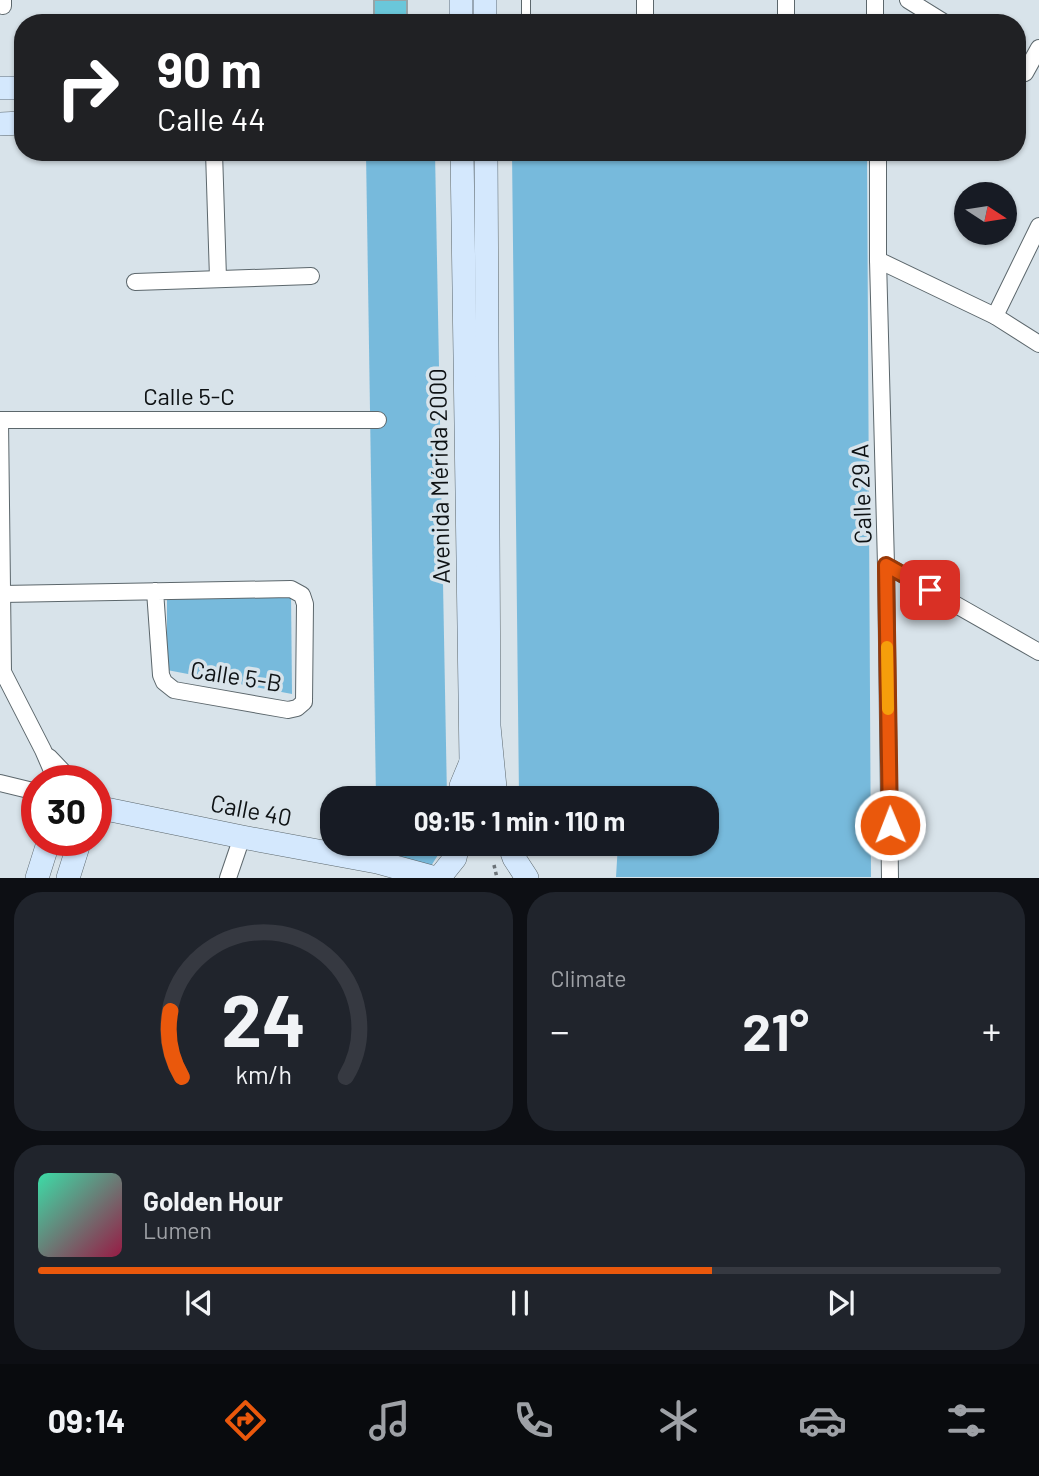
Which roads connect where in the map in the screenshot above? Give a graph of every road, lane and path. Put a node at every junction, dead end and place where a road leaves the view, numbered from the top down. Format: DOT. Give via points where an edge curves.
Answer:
graph roads {
  1 [pos="908,0"];
  2 [pos="930,14"];
  3 [pos="1039,48"];
  4 [pos="1027,74"];
  5 [pos="214,161"];
  6 [pos="462,161"];
  7 [pos="486,161"];
  8 [pos="877,161"];
  9 [pos="1039,226"];
  10 [pos="878,260"];
  11 [pos="310,276"];
  12 [pos="218,278"];
  13 [pos="135,282"];
  14 [pos="995,316"];
  15 [pos="1039,344"];
  16 [pos="0,420"];
  17 [pos="378,420"];
  18 [pos="886,565"];
  19 [pos="155,591"];
  20 [pos="2,594"];
  21 [pos="1039,652"];
  22 [pos="43,750"];
  23 [pos="471,762"];
  24 [pos="50,765"];
  25 [pos="57,765"];
  26 [pos="0,783"];
  27 [pos="461,786"];
  28 [pos="478,786"];
  29 [pos="495,786"];
  30 [pos="21,788"];
  31 [pos="112,810"];
  32 [pos="242,837"];
  33 [pos="44,856"];
  34 [pos="75,856"];
  35 [pos="455,856"];
  36 [pos="499,856"];
  37 [pos="513,856"];
  38 [pos="374,869"];
  39 [pos="37,877"];
  40 [pos="68,877"];
  41 [pos="228,877"];
  42 [pos="437,877"];
  43 [pos="507,877"];
  44 [pos="527,877"];
  45 [pos="890,877"];
  1 -- 2 [label="street"];
  3 -- 4 [label="street"];
  5 -- 12 [label="street"];
  6 -- 23 [label="main road, Avenida Mérida 2000"];
  7 -- 29 [label="main road, Avenida Mérida 2000" via="489,726"];
  8 -- 10 [label="street, Calle 29 A"];
  9 -- 14 [label="street"];
  10 -- 14 [label="street"];
  10 -- 18 [label="street, Calle 29 A"];
  11 -- 12 [label="street"];
  12 -- 13 [label="street"];
  14 -- 15 [label="street"];
  16 -- 17 [label="street, Calle 5-C"];
  16 -- 20 [label="street"];
  18 -- 21 [label="street"];
  18 -- 45 [label="street, Calle 29 A"];
  19 -- 19 [label="street, Calle 5-B" via="291,589 302,595 304,702 288,710 174,690 160,675"];
  19 -- 20 [label="street, Calle 5-B"];
  20 -- 22 [label="street" via="2,672"];
  22 -- 24 [label="street"];
  22 -- 25 [label="street"];
  23 -- 27 [label="main road"];
  23 -- 28 [label="main road, Avenida Mérida 2000"];
  26 -- 30 [label="street"];
  31 -- 32 [label="main road, Calle 40"];
  32 -- 38 [label="main road, Calle 40"];
  32 -- 41 [label="street"];
  33 -- 39 [label="main road"];
  34 -- 40 [label="main road"];
  35 -- 42 [label="main road"];
  36 -- 43 [label="main road"];
  37 -- 44 [label="main road"];
  38 -- 42 [label="main road, Calle 40"];
}
